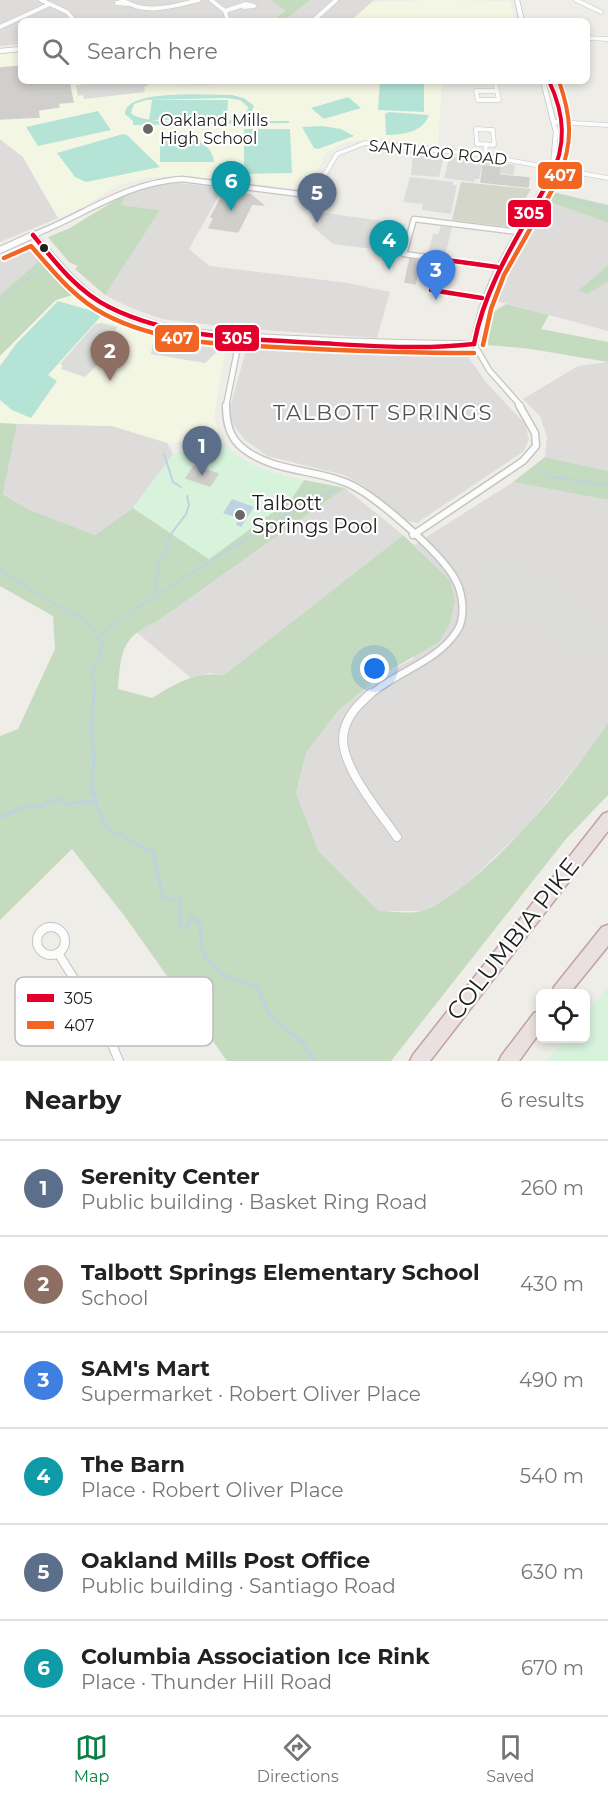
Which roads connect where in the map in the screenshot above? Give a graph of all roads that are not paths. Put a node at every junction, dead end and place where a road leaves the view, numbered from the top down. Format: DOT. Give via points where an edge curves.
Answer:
graph roads {
  1 [pos="41,0"];
  2 [pos="199,0"];
  3 [pos="211,0"];
  4 [pos="336,0"];
  5 [pos="517,0"];
  6 [pos="576,0"];
  7 [pos="50,4"];
  8 [pos="127,4"];
  9 [pos="244,7"];
  10 [pos="225,11"];
  11 [pos="601,12"];
  12 [pos="72,18"];
  13 [pos="227,18"];
  14 [pos="316,18"];
  15 [pos="521,18"];
  16 [pos="2,22"];
  17 [pos="0,27"];
  18 [pos="590,38"];
  19 [pos="608,39"];
  20 [pos="18,48"];
  21 [pos="0,51"];
  22 [pos="496,84"];
  23 [pos="544,84"];
  24 [pos="550,84"];
  25 [pos="497,91"];
  26 [pos="555,122"];
  27 [pos="562,122"];
  28 [pos="608,125"];
  29 [pos="486,144"];
  30 [pos="485,156"];
  31 [pos="553,167"];
  32 [pos="608,178"];
  33 [pos="518,232"];
  34 [pos="33,236"];
  35 [pos="0,250"];
  36 [pos="497,267"];
  37 [pos="240,336"];
  38 [pos="474,344"];
  39 [pos="413,535"];
  40 [pos="608,819"];
  41 [pos="397,837"];
  42 [pos="608,933"];
  43 [pos="58,953"];
  44 [pos="73,977"];
  45 [pos="563,989"];
  46 [pos="536,1024"];
  47 [pos="113,1046"];
  48 [pos="119,1061"];
  49 [pos="419,1061"];
  50 [pos="508,1061"];
  1 -- 7 [label="street"];
  2 -- 8 [label="street" via="159,8"];
  3 -- 10 [label="street"];
  4 -- 14 [label="street"];
  5 -- 15 [label="street"];
  6 -- 11 [label="street"];
  7 -- 12 [label="street"];
  7 -- 16 [label="street"];
  9 -- 10 [label="street"];
  10 -- 13 [label="street"];
  16 -- 17 [label="street"];
  18 -- 19 [label="street"];
  20 -- 21 [label="street"];
  22 -- 25 [label="street"];
  23 -- 26 [label="street"];
  24 -- 27 [label="street"];
  25 -- 25 [label="street" via="499,100 478,100 476,91"];
  26 -- 27 [label="street"];
  26 -- 31 [label="street"];
  27 -- 28 [label="street"];
  27 -- 31 [label="street" via="561,151"];
  29 -- 29 [label="street" via="477,144 476,129 493,130 494,145"];
  29 -- 30 [label="street"];
  30 -- 31 [label="street, SANTIAGO ROAD"];
  30 -- 34 [label="street, SANTIAGO ROAD" via="381,143 356,144 333,156 315,196 182,179 161,180 126,188 71,220"];
  31 -- 32 [label="street, SANTIAGO ROAD"];
  31 -- 33 [label="street"];
  33 -- 36 [label="street"];
  33 -- 36 [label="street" via="414,219 404,254"];
  34 -- 35 [label="street"];
  34 -- 37 [label="street" via="76,283 109,307 166,327"];
  36 -- 38 [label="street" via="482,298"];
  37 -- 38 [label="street" via="383,347"];
  37 -- 39 [label="street" via="224,417 236,442 268,462 352,485"];
  38 -- 39 [label="street" via="482,363 536,427 536,446 523,461"];
  39 -- 41 [label="street" via="455,577 462,597 461,621 444,647 371,694 348,720 342,740 346,761"];
  40 -- 49 [label="highway, COLUMBIA PIKE"];
  42 -- 45 [label="highway"];
  43 -- 44 [label="street"];
  46 -- 50 [label="highway"];
  47 -- 48 [label="street"];
}
